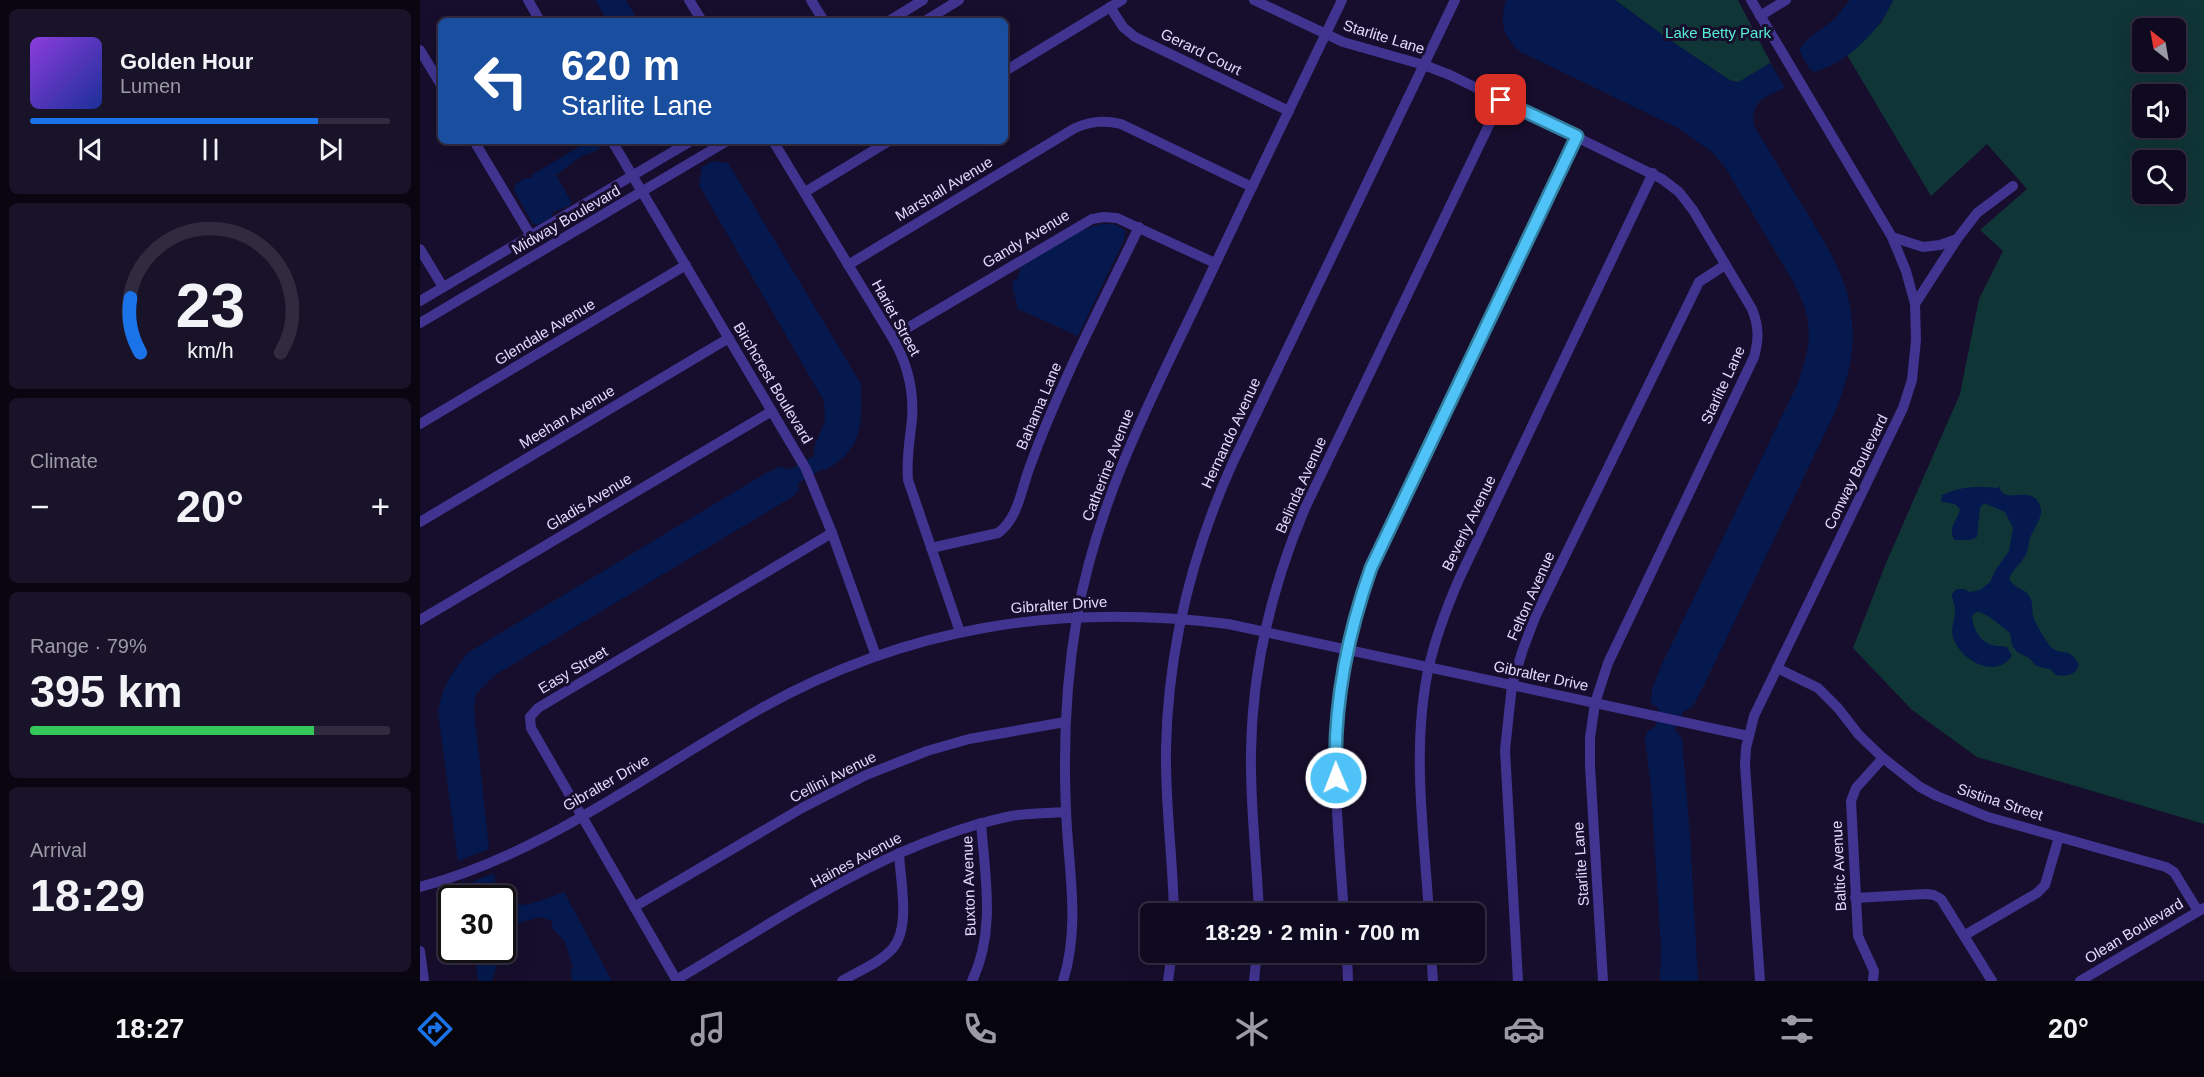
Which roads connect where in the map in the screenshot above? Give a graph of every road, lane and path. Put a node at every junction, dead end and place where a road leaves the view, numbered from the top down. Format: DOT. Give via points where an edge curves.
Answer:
graph roads {
  1 [pos="528,0"];
  2 [pos="689,0"];
  3 [pos="811,0"];
  4 [pos="923,0"];
  5 [pos="959,0"];
  6 [pos="1122,0"];
  7 [pos="1254,0"];
  8 [pos="1342,0"];
  9 [pos="1455,0"];
  10 [pos="1751,0"];
  11 [pos="1786,0"];
  12 [pos="1110,7"];
  13 [pos="1760,16"];
  14 [pos="538,18"];
  15 [pos="700,18"];
  16 [pos="822,18"];
  17 [pos="894,18"];
  18 [pos="930,18"];
  19 [pos="1326,34"];
  20 [pos="420,50"];
  21 [pos="1424,65"];
  22 [pos="1008,69"];
  23 [pos="438,80"];
  24 [pos="1501,100"];
  25 [pos="1289,111"];
  26 [pos="1577,136"];
  27 [pos="476,144"];
  28 [pos="614,144"];
  29 [pos="685,144"];
  30 [pos="722,144"];
  31 [pos="775,144"];
  32 [pos="884,144"];
  33 [pos="1653,173"];
  34 [pos="633,176"];
  35 [pos="2013,186"];
  36 [pos="1252,187"];
  37 [pos="643,192"];
  38 [pos="805,192"];
  39 [pos="1139,227"];
  40 [pos="531,236"];
  41 [pos="1892,237"];
  42 [pos="1957,239"];
  43 [pos="420,249"];
  44 [pos="1215,263"];
  45 [pos="686,265"];
  46 [pos="848,265"];
  47 [pos="1725,265"];
  48 [pos="443,287"];
  49 [pos="420,301"];
  50 [pos="1915,304"];
  51 [pos="420,323"];
  52 [pos="892,337"];
  53 [pos="729,338"];
  54 [pos="772,411"];
  55 [pos="420,424"];
  56 [pos="420,522"];
  57 [pos="832,533"];
  58 [pos="931,548"];
  59 [pos="1077,616"];
  60 [pos="1180,618"];
  61 [pos="420,620"];
  62 [pos="1265,630"];
  63 [pos="960,632"];
  64 [pos="1347,648"];
  65 [pos="876,656"];
  66 [pos="1429,666"];
  67 [pos="1777,668"];
  68 [pos="1512,685"];
  69 [pos="1595,703"];
  70 [pos="1065,722"];
  71 [pos="1748,736"];
  72 [pos="1883,758"];
  73 [pos="1066,812"];
  74 [pos="581,816"];
  75 [pos="981,823"];
  76 [pos="2059,837"];
  77 [pos="898,853"];
  78 [pos="420,887"];
  79 [pos="1856,898"];
  80 [pos="1173,903"];
  81 [pos="1258,903"];
  82 [pos="1343,903"];
  83 [pos="1428,903"];
  84 [pos="634,907"];
  85 [pos="2201,909"];
  86 [pos="1965,935"];
  87 [pos="420,953"];
  88 [pos="1170,963"];
  89 [pos="1256,963"];
  90 [pos="1347,963"];
  91 [pos="1432,963"];
  92 [pos="676,980"];
  93 [pos="424,981"];
  94 [pos="842,981"];
  95 [pos="972,981"];
  96 [pos="1064,981"];
  97 [pos="1168,981"];
  98 [pos="1254,981"];
  99 [pos="1348,981"];
  100 [pos="1433,981"];
  101 [pos="1518,981"];
  102 [pos="1603,981"];
  103 [pos="1760,981"];
  104 [pos="1873,981"];
  105 [pos="1992,981"];
  106 [pos="2080,981"];
  1 -- 14 [label="street"];
  2 -- 15 [label="street"];
  3 -- 16 [label="street"];
  4 -- 17 [label="street"];
  5 -- 18 [label="street"];
  6 -- 12 [label="street"];
  7 -- 19 [label="street, Starlite Lane"];
  8 -- 19 [label="street, Catherine Avenue"];
  9 -- 21 [label="street, Hernando Avenue"];
  10 -- 13 [label="street, Conway Boulevard"];
  11 -- 13 [label="street"];
  12 -- 22 [label="street"];
  12 -- 25 [label="street, Gerard Court" via="1135,37"];
  13 -- 41 [label="street, Conway Boulevard"];
  19 -- 21 [label="street, Starlite Lane"];
  19 -- 25 [label="street, Catherine Avenue"];
  20 -- 23 [label="street"];
  21 -- 24 [label="street, Starlite Lane"];
  21 -- 60 [label="street, Hernando Avenue" via="1223,484 1198,551"];
  24 -- 26 [label="street, Starlite Lane"];
  24 -- 62 [label="street, Belinda Avenue" via="1305,508 1282,567"];
  25 -- 36 [label="street, Catherine Avenue"];
  26 -- 33 [label="street, Starlite Lane"];
  26 -- 64 [label="street" via="1382,543"];
  27 -- 40 [label="street"];
  28 -- 34 [label="street, Birchcrest Boulevard"];
  29 -- 34 [label="street, Midway Boulevard"];
  30 -- 37 [label="street, Midway Boulevard"];
  31 -- 38 [label="street, Hariet Street"];
  32 -- 38 [label="street"];
  33 -- 47 [label="street, Starlite Lane" via="1686,200"];
  33 -- 66 [label="street, Beverly Avenue" via="1459,579"];
  34 -- 37 [label="street, Birchcrest Boulevard"];
  34 -- 40 [label="street, Midway Boulevard"];
  35 -- 42 [label="street" via="1977,213"];
  36 -- 44 [label="street, Catherine Avenue"];
  36 -- 46 [label="street, Marshall Avenue" via="1121,124 1092,121"];
  37 -- 45 [label="street, Birchcrest Boulevard"];
  37 -- 51 [label="street, Midway Boulevard"];
  38 -- 46 [label="street, Hariet Street"];
  39 -- 44 [label="street, Gandy Avenue"];
  39 -- 52 [label="street, Gandy Avenue" via="1104,217 1080,224"];
  39 -- 58 [label="street, Bahama Lane" via="1053,409 1007,527 998,533"];
  40 -- 48 [label="street, Midway Boulevard"];
  41 -- 42 [label="street" via="1923,247"];
  41 -- 50 [label="street, Conway Boulevard"];
  42 -- 50 [label="street"];
  43 -- 48 [label="street"];
  44 -- 59 [label="street, Catherine Avenue" via="1120,468 1097,533"];
  45 -- 53 [label="street, Birchcrest Boulevard"];
  45 -- 55 [label="street, Glendale Avenue"];
  46 -- 52 [label="street, Hariet Street"];
  47 -- 68 [label="street, Felton Avenue" via="1699,282 1536,615"];
  47 -- 69 [label="street, Starlite Lane" via="1752,309 1759,341 1613,650"];
  48 -- 49 [label="street, Midway Boulevard"];
  50 -- 67 [label="street, Conway Boulevard" via="1916,355 1903,408"];
  52 -- 58 [label="street, Hariet Street" via="905,363 912,393 908,480"];
  53 -- 54 [label="street, Birchcrest Boulevard"];
  53 -- 56 [label="street, Meehan Avenue"];
  54 -- 57 [label="street, Birchcrest Boulevard" via="814,485"];
  54 -- 61 [label="street, Gladis Avenue"];
  57 -- 65 [label="street, Birchcrest Boulevard"];
  57 -- 74 [label="street, Easy Street" via="538,708 530,717 531,729"];
  58 -- 63 [label="street, Hariet Street"];
  59 -- 60 [label="street, Gibralter Drive"];
  59 -- 63 [label="street, Gibralter Drive"];
  59 -- 70 [label="street, Catherine Avenue"];
  60 -- 62 [label="street, Gibralter Drive"];
  60 -- 80 [label="street, Hernando Avenue" via="1166,749"];
  62 -- 64 [label="street, Gibralter Drive"];
  62 -- 81 [label="street, Belinda Avenue" via="1256,682 1251,755"];
  63 -- 65 [label="street, Gibralter Drive"];
  64 -- 66 [label="street, Gibralter Drive"];
  64 -- 82 [label="street" via="1335,762"];
  65 -- 74 [label="street, Gibralter Drive" via="760,709"];
  66 -- 68 [label="street, Gibralter Drive"];
  66 -- 83 [label="street, Beverly Avenue" via="1420,747"];
  67 -- 71 [label="street, Conway Boulevard"];
  67 -- 72 [label="street, Sistina Street" via="1818,688"];
  68 -- 69 [label="street, Gibralter Drive"];
  68 -- 101 [label="street, Felton Avenue" via="1505,768"];
  69 -- 71 [label="street, Gibralter Drive"];
  69 -- 102 [label="street, Starlite Lane" via="1590,766"];
  70 -- 73 [label="street, Catherine Avenue"];
  70 -- 84 [label="street, Cellini Avenue" via="969,739 866,775"];
  71 -- 103 [label="street, Conway Boulevard" via="1745,765"];
  72 -- 76 [label="street, Sistina Street" via="1920,787 1956,805"];
  72 -- 79 [label="street, Baltic Avenue" via="1856,788 1851,801"];
  73 -- 75 [label="street, Haines Avenue"];
  73 -- 96 [label="street, Catherine Avenue" via="1072,930"];
  74 -- 78 [label="street, Gibralter Drive" via="492,863"];
  74 -- 84 [label="street, Easy Street"];
  75 -- 77 [label="street, Haines Avenue"];
  75 -- 95 [label="street, Buxton Avenue" via="988,924 984,950"];
  76 -- 85 [label="street, Sistina Street" via="2166,867"];
  76 -- 86 [label="street" via="2045,885"];
  77 -- 92 [label="street, Haines Avenue"];
  77 -- 94 [label="street" via="903,923 900,937 893,949"];
  79 -- 86 [label="street" via="1934,895 1941,899"];
  79 -- 104 [label="street, Baltic Avenue" via="1858,936 1874,971"];
  84 -- 92 [label="street, Easy Street"];
  85 -- 106 [label="street, Olean Boulevard"];
  86 -- 105 [label="street"];
  87 -- 93 [label="street"];
  88 -- 97 [label="street"];
  89 -- 98 [label="street"];
  90 -- 99 [label="street"];
  91 -- 100 [label="street"];
}
